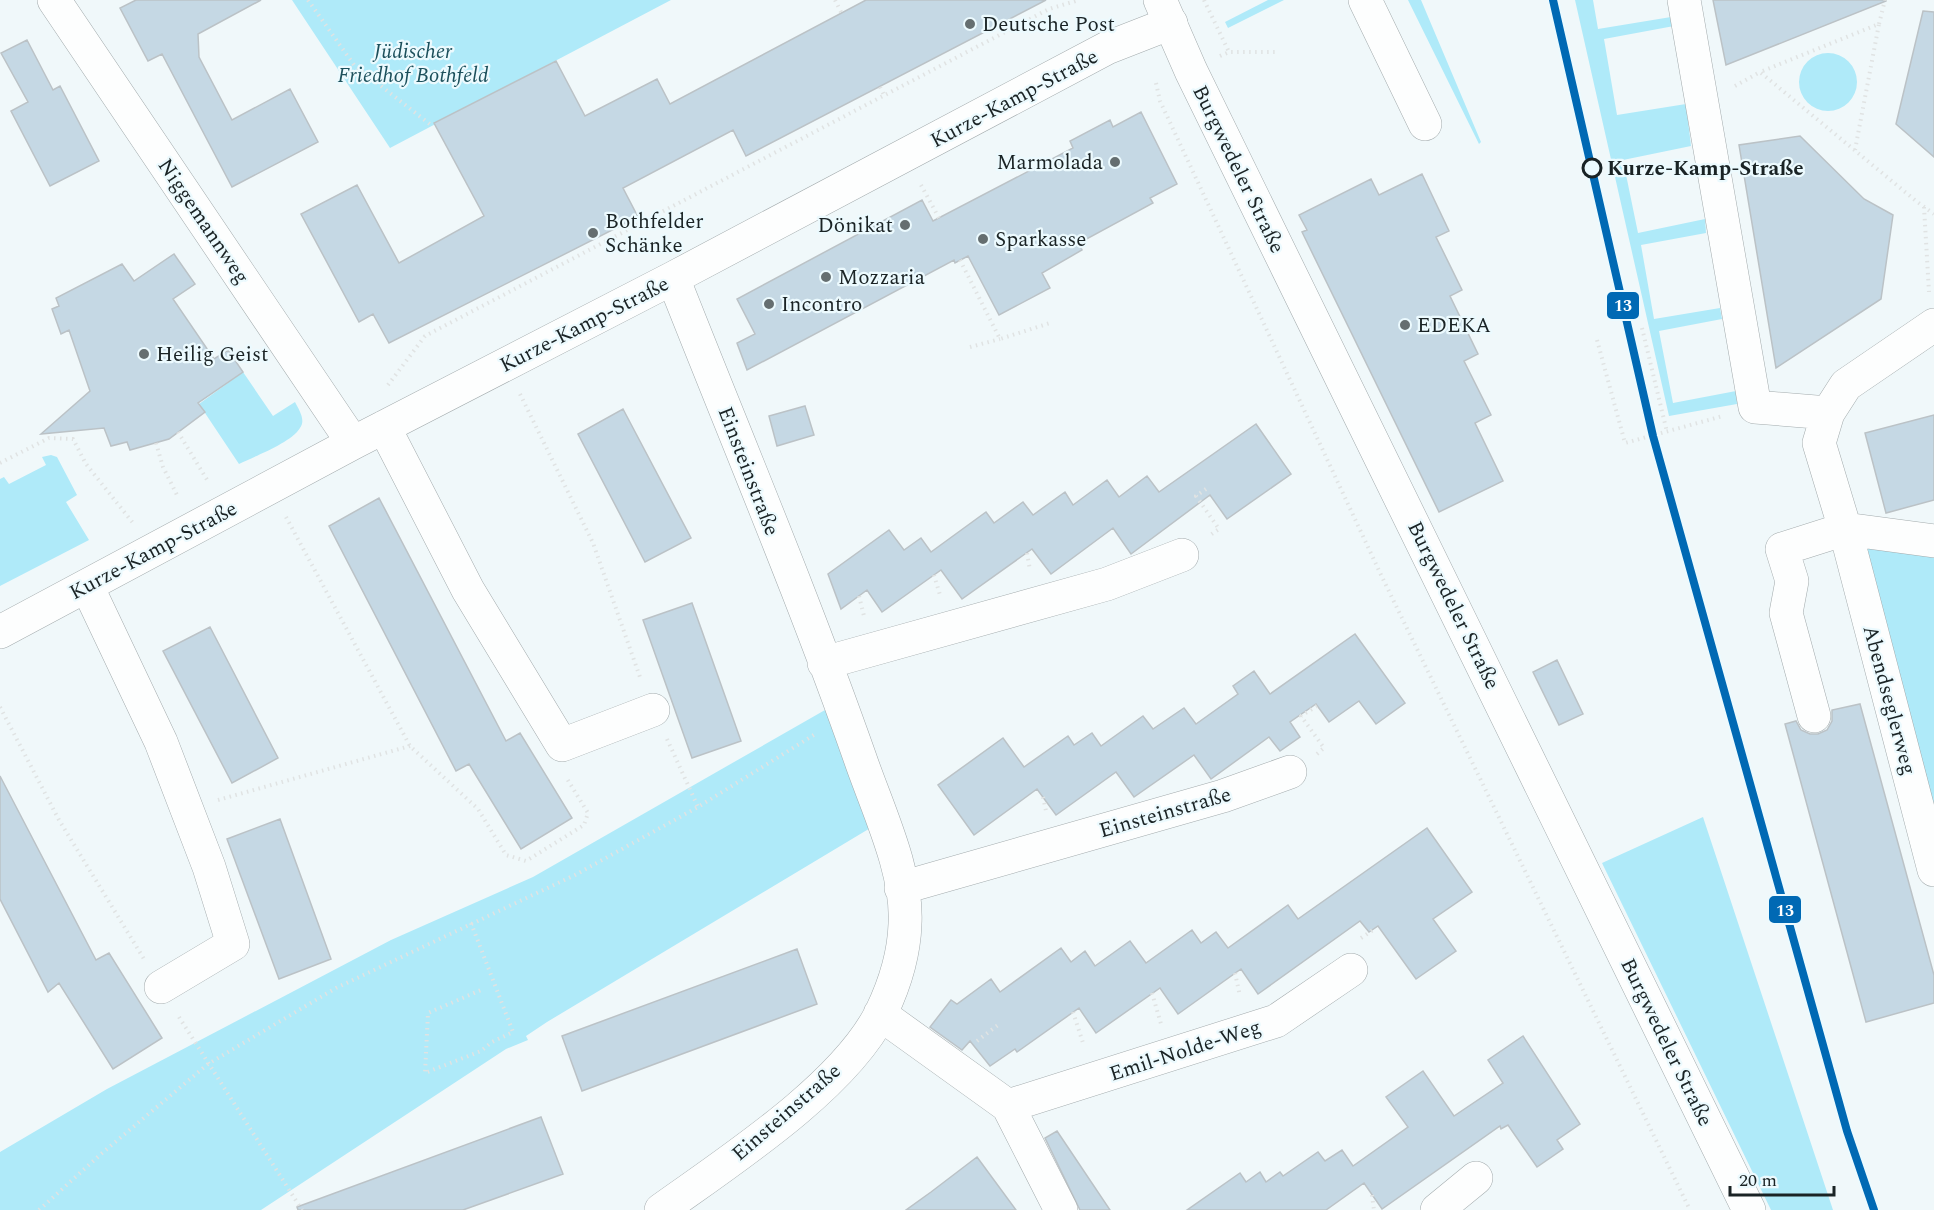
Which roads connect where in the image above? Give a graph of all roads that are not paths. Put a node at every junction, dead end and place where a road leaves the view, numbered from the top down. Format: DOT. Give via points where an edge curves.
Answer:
graph roads {
  1 [pos="54,0"];
  2 [pos="1365,0"];
  3 [pos="1684,0"];
  4 [pos="1166,12"];
  5 [pos="1425,124"];
  6 [pos="673,278"];
  7 [pos="1934,325"];
  8 [pos="1828,414"];
  9 [pos="384,428"];
  10 [pos="353,443"];
  11 [pos="1845,529"];
  12 [pos="1934,541"];
  13 [pos="1182,555"];
  14 [pos="87,586"];
  15 [pos="0,632"];
  16 [pos="824,663"];
  17 [pos="653,710"];
  18 [pos="1824,713"];
  19 [pos="1290,772"];
  20 [pos="1934,870"];
  21 [pos="901,888"];
  22 [pos="1351,970"];
  23 [pos="161,987"];
  24 [pos="880,1014"];
  25 [pos="1008,1106"];
  26 [pos="1476,1178"];
  27 [pos="661,1210"];
  28 [pos="1061,1210"];
  29 [pos="1437,1210"];
  30 [pos="1749,1210"];
  1 -- 10 [label="street, Niggemannweg"];
  2 -- 5 [label="street"];
  3 -- 8 [label="street" via="1755,407"];
  4 -- 6 [label="street, Kurze-Kamp-Straße" via="1107,48"];
  4 -- 30 [label="street, Burgwedeler Straße" via="1191,71"];
  6 -- 9 [label="street, Kurze-Kamp-Straße"];
  6 -- 16 [label="street, Einsteinstraße"];
  7 -- 8 [label="street, Abendseglerweg" via="1846,385"];
  8 -- 11 [label="street, Abendseglerweg" via="1819,443"];
  9 -- 10 [label="street, Kurze-Kamp-Straße"];
  9 -- 17 [label="street" via="468,590 562,745"];
  10 -- 14 [label="street, Kurze-Kamp-Straße"];
  11 -- 12 [label="street"];
  11 -- 18 [label="street" via="1782,549 1792,581 1786,613"];
  11 -- 20 [label="street, Abendseglerweg"];
  13 -- 16 [label="street" via="1107,584"];
  14 -- 15 [label="street, Kurze-Kamp-Straße"];
  14 -- 23 [label="street" via="161,742 233,944"];
  16 -- 21 [label="street, Einsteinstraße" via="898,866"];
  19 -- 21 [label="street, Einsteinstraße" via="1223,796"];
  21 -- 24 [label="street, Einsteinstraße" via="905,923 897,974"];
  22 -- 25 [label="street, Emil-Nolde-Weg" via="1276,1021"];
  24 -- 25 [label="street"];
  24 -- 27 [label="street, Einsteinstraße" via="861,1044 813,1094 747,1149"];
  25 -- 28 [label="street"];
  26 -- 29 [label="street"];
}
